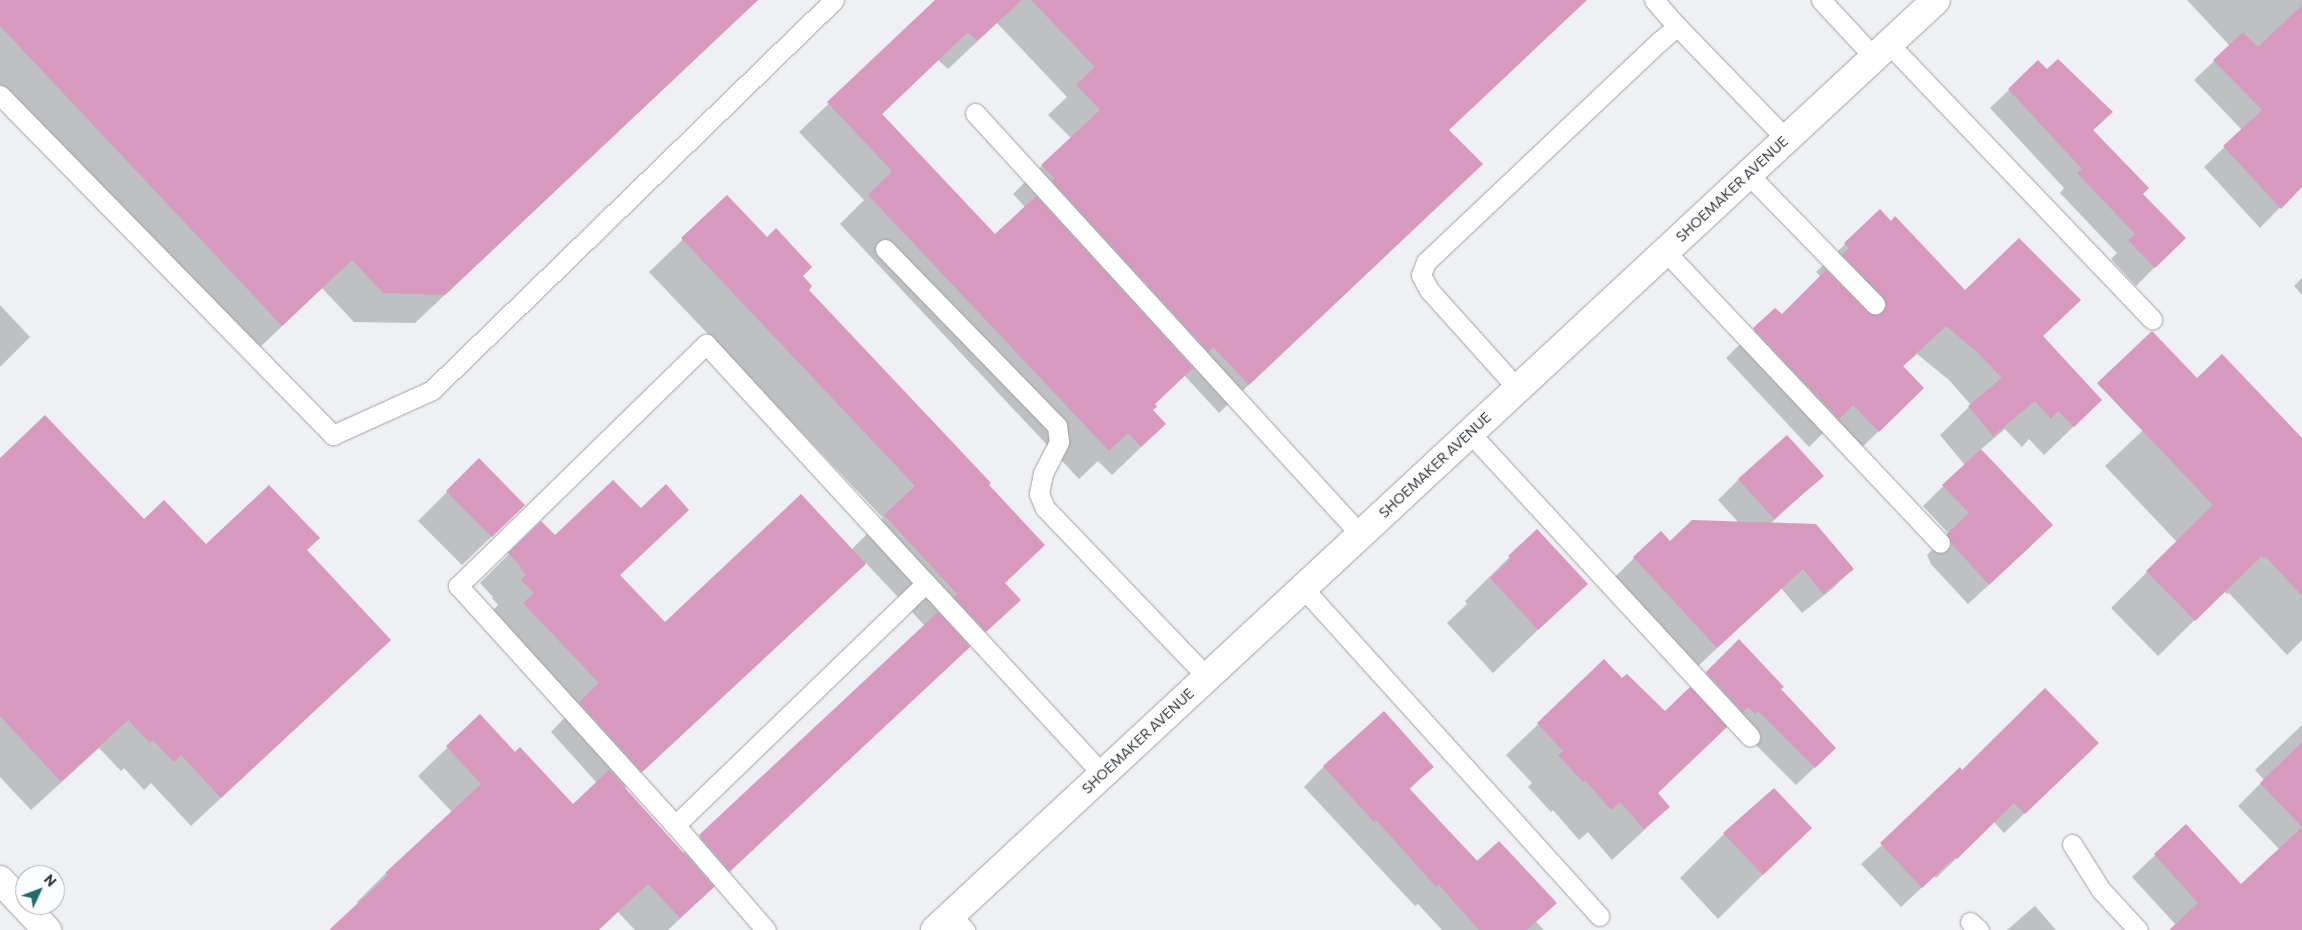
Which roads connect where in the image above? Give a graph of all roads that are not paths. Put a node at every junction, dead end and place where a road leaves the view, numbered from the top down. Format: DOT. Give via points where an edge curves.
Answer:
graph roads {
  1 [pos="834,0"];
  2 [pos="1654,0"];
  3 [pos="1821,0"];
  4 [pos="1936,0"];
  5 [pos="1677,26"];
  6 [pos="1881,51"];
  7 [pos="0,95"];
  8 [pos="975,113"];
  9 [pos="1786,139"];
  10 [pos="1748,174"];
  11 [pos="885,249"];
  12 [pos="1665,251"];
  13 [pos="1875,304"];
  14 [pos="2152,319"];
  15 [pos="1517,388"];
  16 [pos="1470,432"];
  17 [pos="1360,534"];
  18 [pos="1940,543"];
  19 [pos="926,583"];
  20 [pos="1302,588"];
  21 [pos="1207,677"];
  22 [pos="1750,736"];
  23 [pos="1102,774"];
  24 [pos="675,825"];
  25 [pos="2072,844"];
  26 [pos="0,880"];
  27 [pos="1599,916"];
  28 [pos="950,925"];
  29 [pos="47,930"];
  30 [pos="766,930"];
  31 [pos="2138,930"];
  1 -- 7 [label="lane" via="432,390 333,435"];
  2 -- 5 [label="lane"];
  3 -- 6 [label="lane"];
  4 -- 6 [label="main road, SHOEMAKER AVENUE"];
  5 -- 9 [label="lane"];
  5 -- 15 [label="lane" via="1426,262 1422,276 1429,290"];
  6 -- 9 [label="main road, SHOEMAKER AVENUE"];
  6 -- 14 [label="lane"];
  8 -- 17 [label="lane"];
  9 -- 10 [label="main road, SHOEMAKER AVENUE"];
  10 -- 12 [label="main road, SHOEMAKER AVENUE"];
  10 -- 13 [label="lane"];
  11 -- 21 [label="lane" via="1057,426 1059,442 1042,473 1039,494 1045,508"];
  12 -- 15 [label="main road, SHOEMAKER AVENUE"];
  12 -- 18 [label="lane"];
  15 -- 16 [label="main road, SHOEMAKER AVENUE"];
  16 -- 17 [label="main road, SHOEMAKER AVENUE"];
  16 -- 22 [label="lane"];
  17 -- 20 [label="main road, SHOEMAKER AVENUE"];
  19 -- 23 [label="lane"];
  19 -- 24 [label="lane"];
  19 -- 24 [label="lane" via="706,344 458,586"];
  20 -- 21 [label="main road, SHOEMAKER AVENUE"];
  20 -- 27 [label="lane"];
  21 -- 23 [label="main road, SHOEMAKER AVENUE"];
  23 -- 28 [label="main road, SHOEMAKER AVENUE"];
  24 -- 30 [label="lane"];
  25 -- 31 [label="lane" via="2101,890"];
  26 -- 29 [label="main road"];
}
